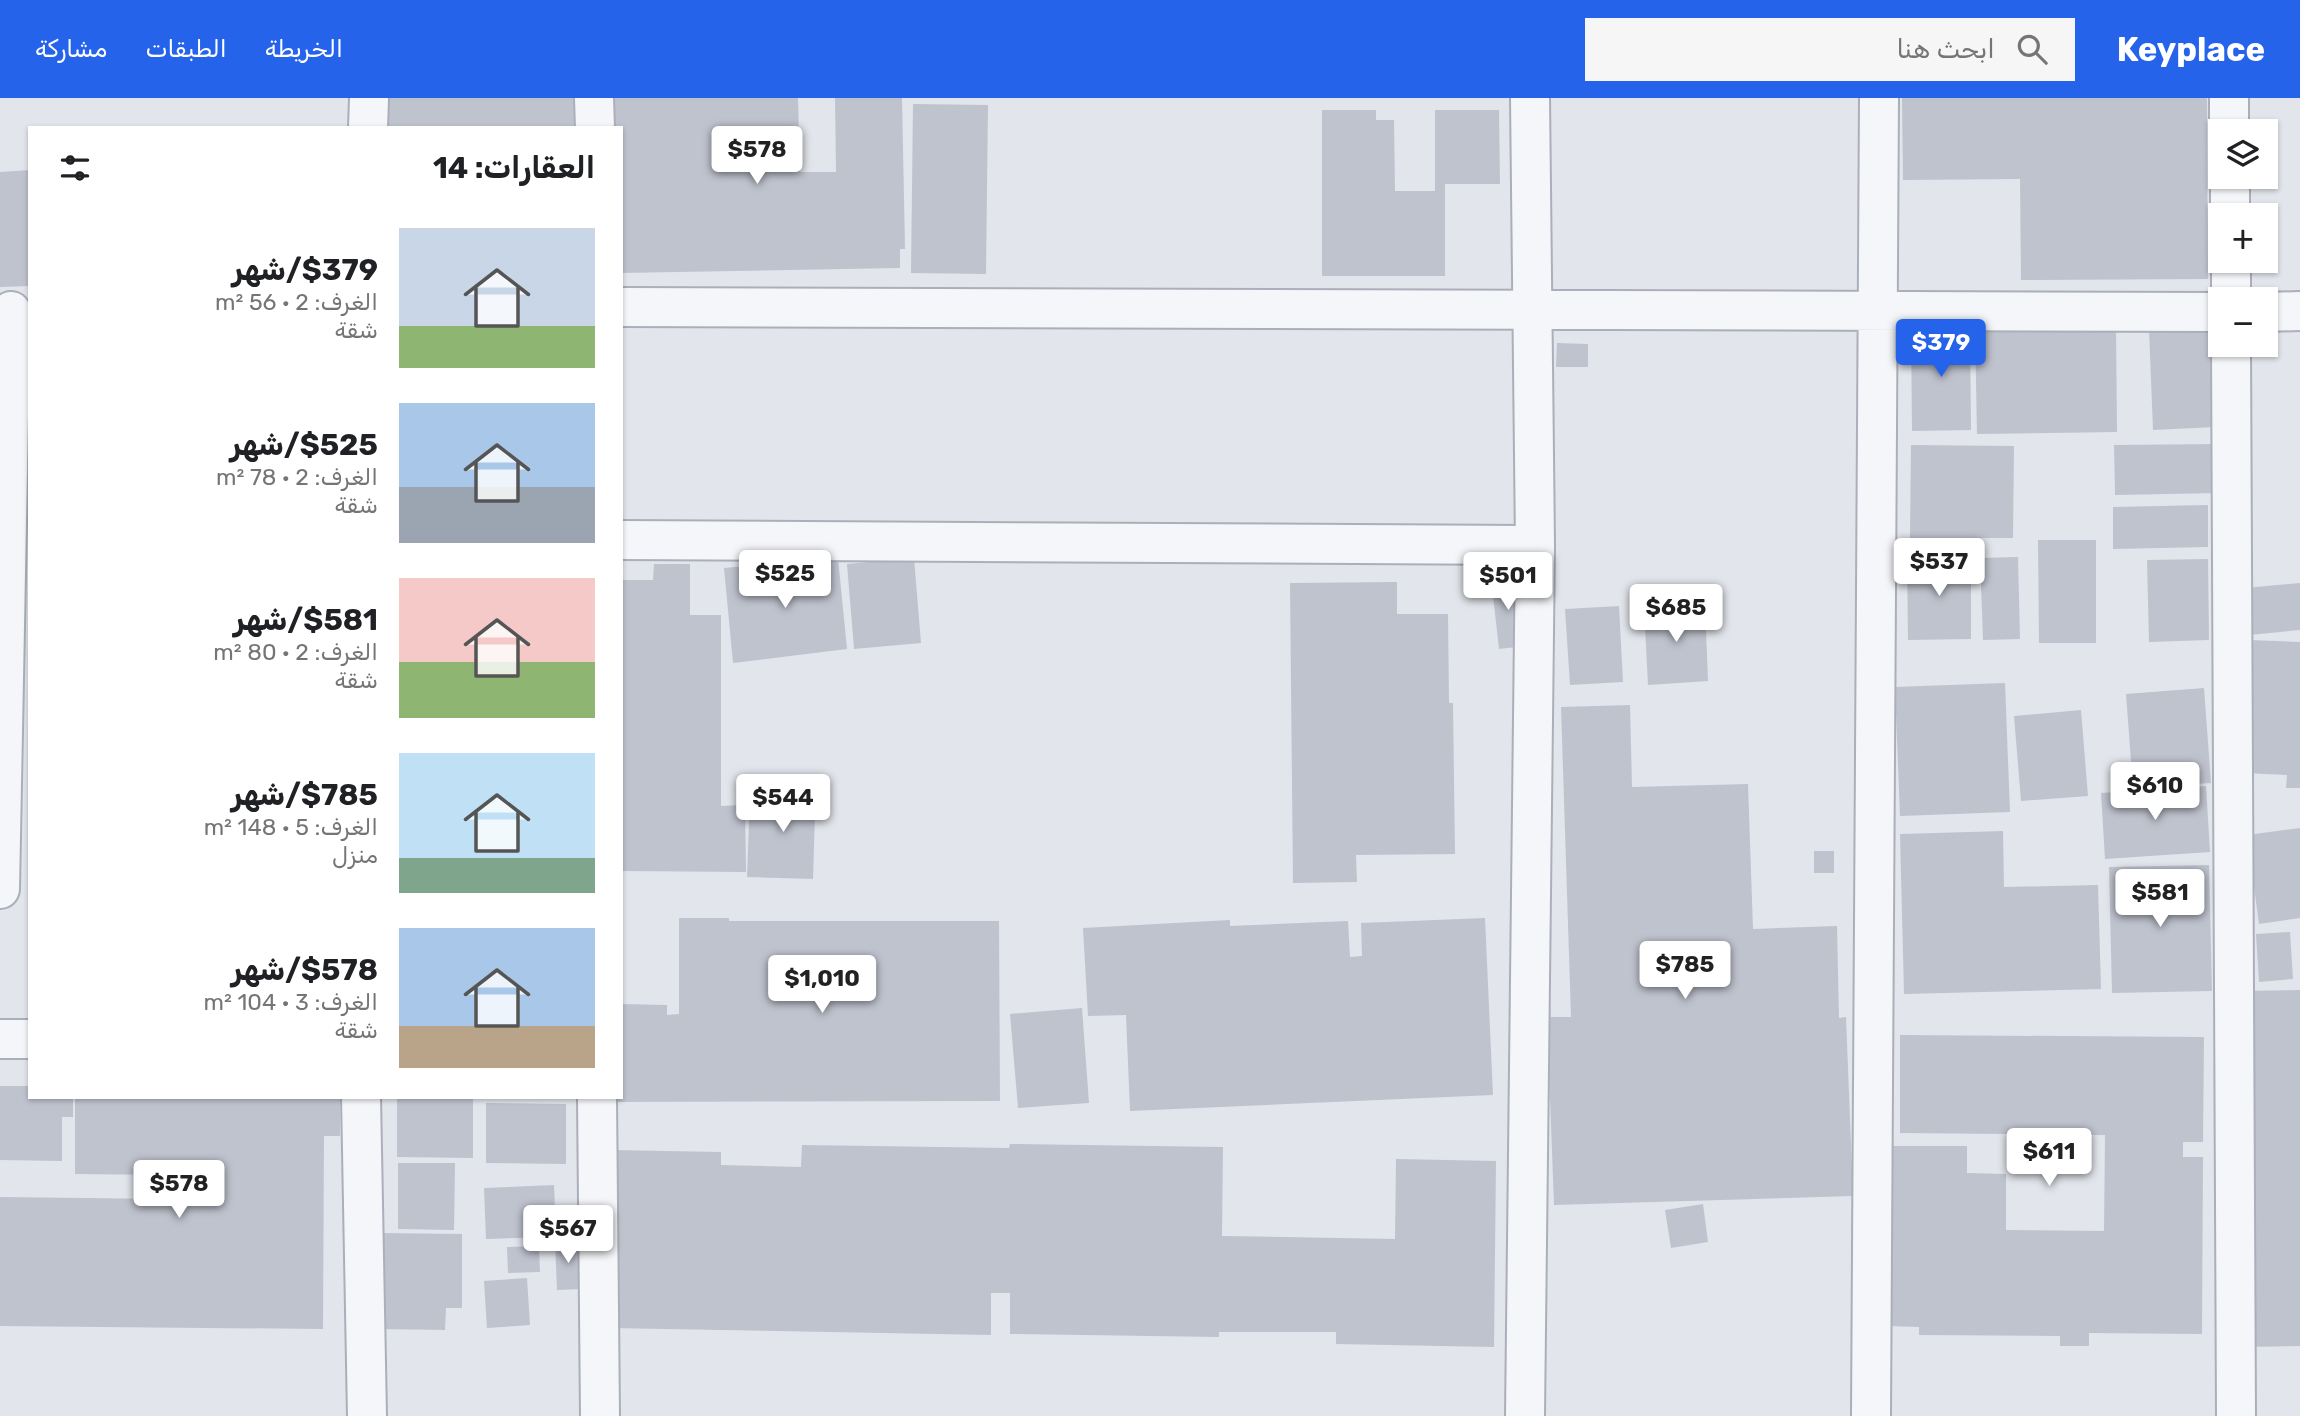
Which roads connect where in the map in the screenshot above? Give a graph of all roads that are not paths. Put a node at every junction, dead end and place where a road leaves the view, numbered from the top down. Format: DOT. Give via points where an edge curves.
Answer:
graph roads {
  1 [pos="369,98"];
  2 [pos="594,98"];
  3 [pos="1530,98"];
  4 [pos="1879,98"];
  5 [pos="2229,98"];
  6 [pos="2229,119"];
  7 [pos="368,126"];
  8 [pos="595,126"];
  9 [pos="623,307"];
  10 [pos="1533,310"];
  11 [pos="14,311"];
  12 [pos="2300,311"];
  13 [pos="1878,312"];
  14 [pos="2208,312"];
  15 [pos="2278,312"];
  16 [pos="2231,357"];
  17 [pos="623,540"];
  18 [pos="1535,545"];
  19 [pos="0,890"];
  20 [pos="0,1039"];
  21 [pos="28,1039"];
  22 [pos="361,1099"];
  23 [pos="597,1099"];
  24 [pos="367,1416"];
  25 [pos="600,1416"];
  26 [pos="1525,1416"];
  27 [pos="1871,1416"];
  28 [pos="2236,1416"];
  1 -- 7 [label="street"];
  2 -- 8 [label="street"];
  3 -- 10 [label="street"];
  4 -- 13 [label="street"];
  5 -- 6 [label="street"];
  9 -- 10 [label="street"];
  10 -- 13 [label="street"];
  10 -- 18 [label="street"];
  11 -- 19 [label="street"];
  12 -- 15 [label="street"];
  13 -- 14 [label="street"];
  13 -- 27 [label="street"];
  16 -- 28 [label="street"];
  17 -- 18 [label="street"];
  18 -- 26 [label="street"];
  20 -- 21 [label="street"];
  22 -- 24 [label="street"];
  23 -- 25 [label="street"];
}
